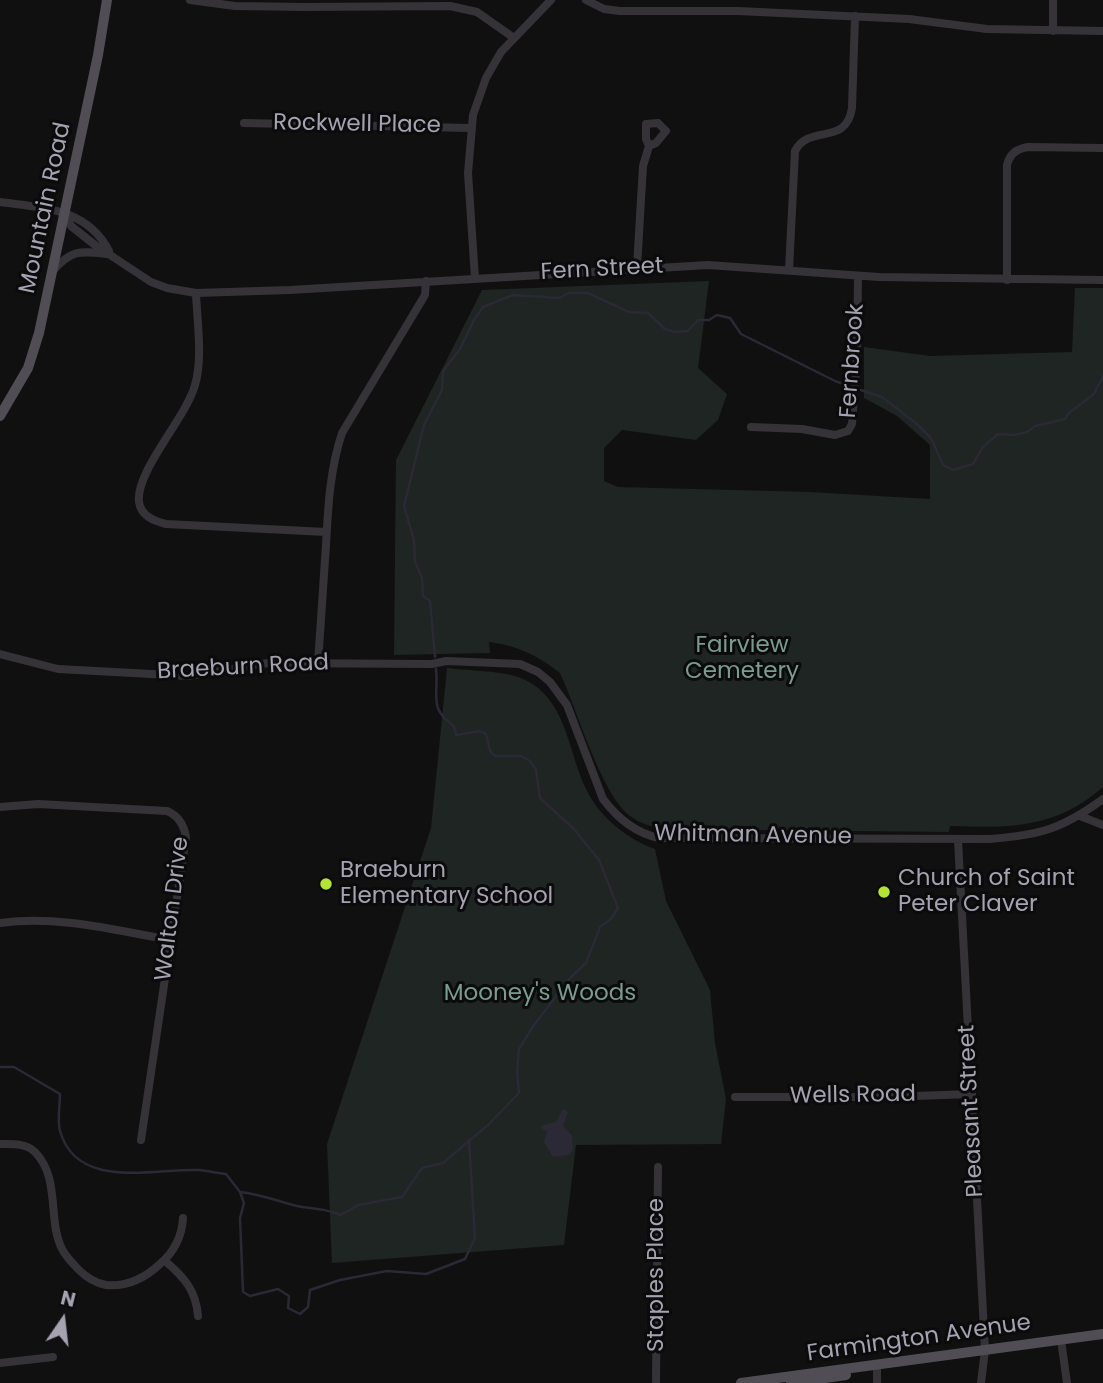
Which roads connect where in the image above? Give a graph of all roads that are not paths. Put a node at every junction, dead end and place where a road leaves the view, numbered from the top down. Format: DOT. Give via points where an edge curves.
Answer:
graph roads {
  1 [pos="107,0"];
  2 [pos="190,0"];
  3 [pos="551,0"];
  4 [pos="586,0"];
  5 [pos="1053,0"];
  6 [pos="855,16"];
  7 [pos="1053,31"];
  8 [pos="1103,31"];
  9 [pos="514,38"];
  10 [pos="244,123"];
  11 [pos="470,128"];
  12 [pos="649,146"];
  13 [pos="1103,148"];
  14 [pos="0,202"];
  15 [pos="65,214"];
  16 [pos="110,254"];
  17 [pos="637,267"];
  18 [pos="789,270"];
  19 [pos="52,272"];
  20 [pos="858,276"];
  21 [pos="475,278"];
  22 [pos="1007,280"];
  23 [pos="1103,280"];
  24 [pos="426,282"];
  25 [pos="196,293"];
  26 [pos="2,409"];
  27 [pos="751,427"];
  28 [pos="326,532"];
  29 [pos="0,654"];
  30 [pos="446,661"];
  31 [pos="318,663"];
  32 [pos="1103,799"];
  33 [pos="0,807"];
  34 [pos="1080,816"];
  35 [pos="1103,825"];
  36 [pos="958,840"];
  37 [pos="0,923"];
  38 [pos="170,940"];
  39 [pos="971,1094"];
  40 [pos="735,1097"];
  41 [pos="141,1140"];
  42 [pos="0,1144"];
  43 [pos="658,1167"];
  44 [pos="183,1218"];
  45 [pos="164,1260"];
  46 [pos="198,1316"];
  47 [pos="1103,1334"];
  48 [pos="1103,1340"];
  49 [pos="1061,1343"];
  50 [pos="985,1353"];
  51 [pos="53,1357"];
  52 [pos="0,1363"];
  53 [pos="877,1368"];
  54 [pos="764,1381"];
  55 [pos="656,1383"];
  56 [pos="741,1383"];
  57 [pos="792,1383"];
  58 [pos="877,1383"];
  59 [pos="981,1383"];
  60 [pos="1067,1383"];
  1 -- 15 [label="main road, Mountain Road"];
  2 -- 9 [label="street" via="305,8 460,7 486,16"];
  3 -- 9 [label="street"];
  4 -- 6 [label="street" via="620,11"];
  5 -- 7 [label="street"];
  6 -- 7 [label="street"];
  6 -- 18 [label="street" via="849,121 836,132 804,139 795,151"];
  7 -- 8 [label="street"];
  9 -- 11 [label="street" via="491,66"];
  10 -- 11 [label="street, Rockwell Place"];
  11 -- 21 [label="street"];
  12 -- 17 [label="street" via="643,166"];
  13 -- 22 [label="street" via="1028,147 1011,155 1007,165"];
  14 -- 15 [label="street"];
  15 -- 16 [label="street, Fern Street" via="79,218"];
  15 -- 19 [label="main road, Mountain Road"];
  16 -- 19 [label="street" via="76,252"];
  16 -- 25 [label="street, Fern Street" via="151,282"];
  17 -- 18 [label="street, Fern Street" via="708,264"];
  17 -- 21 [label="street, Fern Street"];
  18 -- 20 [label="street, Fern Street"];
  19 -- 26 [label="main road, Mountain Road" via="34,351 22,380"];
  20 -- 22 [label="street, Fern Street"];
  20 -- 27 [label="street, Fernbrook" via="857,358 848,430 835,435"];
  21 -- 24 [label="street, Fern Street"];
  22 -- 23 [label="street, Fern Street"];
  24 -- 25 [label="street, Fern Street"];
  24 -- 28 [label="street" via="425,295 342,433 332,467"];
  25 -- 28 [label="street" via="195,387 144,480 139,496 142,511 166,524"];
  28 -- 31 [label="street"];
  29 -- 31 [label="street, Braeburn Road" via="58,669 189,676 268,663"];
  30 -- 31 [label="street, Braeburn Road"];
  30 -- 36 [label="street, Whitman Avenue" via="520,664 550,682 567,705 603,800 622,821 650,836"];
  32 -- 34 [label="street, Whitman Avenue"];
  33 -- 38 [label="street, Walton Drive" via="38,804 173,814 183,824 186,837"];
  34 -- 35 [label="street"];
  34 -- 36 [label="street, Whitman Avenue" via="1037,834"];
  36 -- 39 [label="street, Pleasant Street"];
  37 -- 38 [label="street" via="53,921"];
  38 -- 41 [label="street, Walton Drive"];
  39 -- 40 [label="street, Wells Road"];
  39 -- 50 [label="street, Pleasant Street"];
  42 -- 45 [label="street" via="29,1147 39,1157 51,1185 62,1249 85,1277 98,1283 124,1284 148,1274"];
  43 -- 55 [label="street, Staples Place"];
  44 -- 45 [label="street" via="179,1240"];
  45 -- 46 [label="street" via="190,1286"];
  47 -- 49 [label="main road, Farmington Avenue"];
  48 -- 49 [label="main road, Farmington Avenue"];
  49 -- 50 [label="main road, Farmington Avenue"];
  49 -- 60 [label="street"];
  50 -- 53 [label="main road, Farmington Avenue"];
  50 -- 59 [label="street, Pleasant Street"];
  51 -- 52 [label="street"];
  53 -- 54 [label="main road, Farmington Avenue"];
  53 -- 57 [label="main road, Farmington Avenue"];
  53 -- 58 [label="street"];
  54 -- 56 [label="main road, Farmington Avenue"];
}
